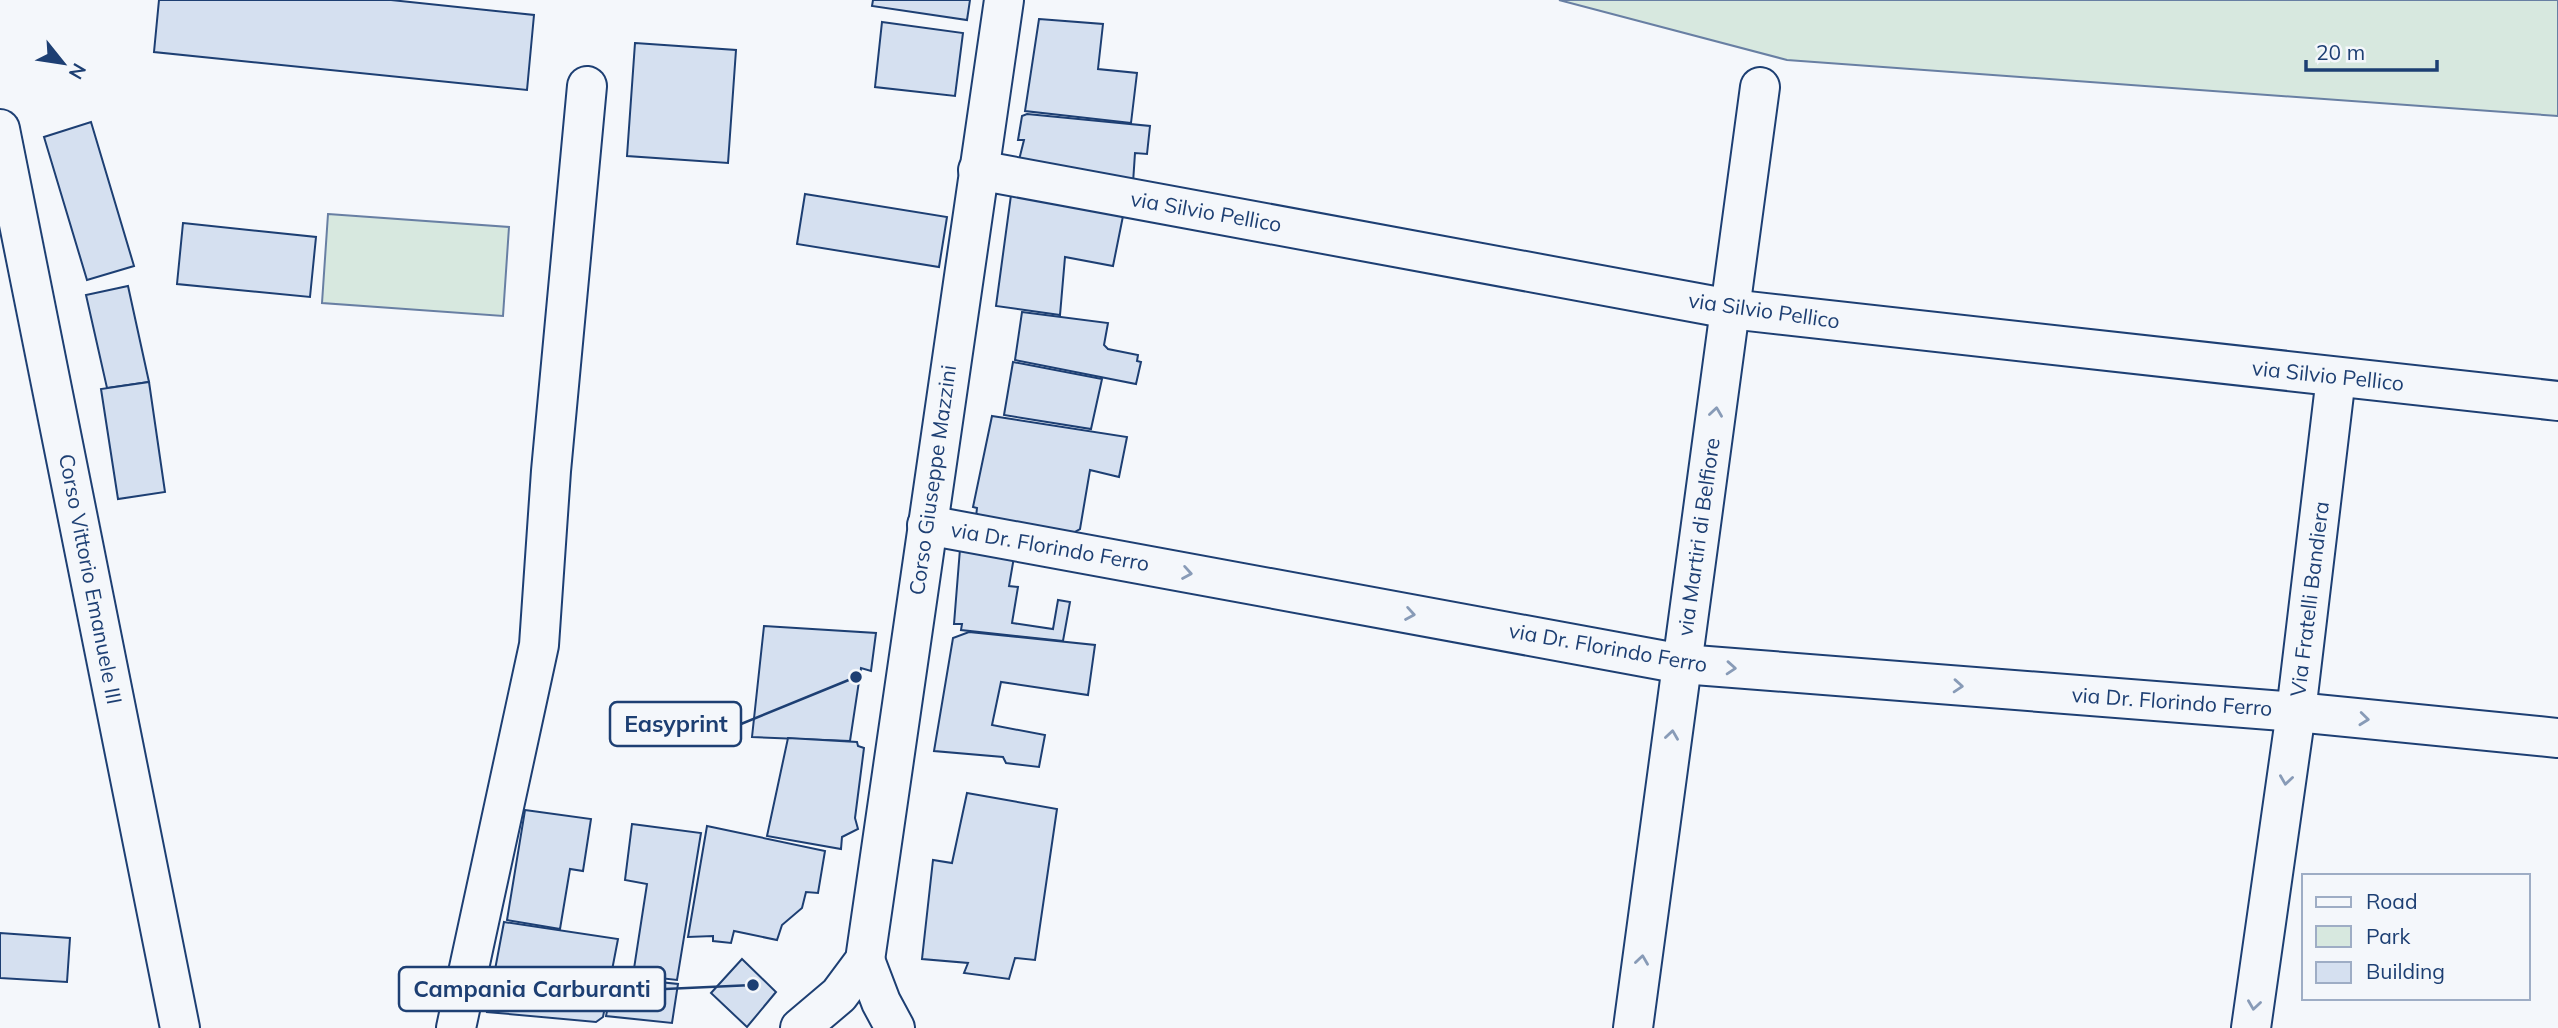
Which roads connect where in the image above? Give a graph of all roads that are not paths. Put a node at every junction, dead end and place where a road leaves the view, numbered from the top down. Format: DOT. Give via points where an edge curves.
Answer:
graph roads {
  1 [pos="1004,0"];
  2 [pos="587,86"];
  3 [pos="1760,87"];
  4 [pos="0,129"];
  5 [pos="978,170"];
  6 [pos="1730,309"];
  7 [pos="2336,377"];
  8 [pos="2558,401"];
  9 [pos="927,525"];
  10 [pos="1682,664"];
  11 [pos="2296,712"];
  12 [pos="2558,738"];
  13 [pos="865,960"];
  14 [pos="834,1012"];
  15 [pos="180,1028"];
  16 [pos="456,1028"];
  17 [pos="800,1028"];
  18 [pos="895,1028"];
  19 [pos="1633,1028"];
  20 [pos="2251,1028"];
  1 -- 5 [label="street, Corso Giuseppe Mazzini"];
  2 -- 16 [label="street" via="539,645"];
  3 -- 6 [label="street, via Martiri di Belfiore"];
  4 -- 15 [label="street, Corso Vittorio Emanuele III"];
  5 -- 6 [label="street, via Silvio Pellico"];
  5 -- 9 [label="street, Corso Giuseppe Mazzini"];
  6 -- 7 [label="street, via Silvio Pellico"];
  10 -- 6 [label="street, via Martiri di Belfiore, one-way"];
  7 -- 8 [label="street, via Silvio Pellico"];
  7 -- 11 [label="street, Via Fratelli Bandiera"];
  9 -- 10 [label="street, via Dr. Florindo Ferro, one-way"];
  9 -- 13 [label="street, Corso Giuseppe Mazzini"];
  10 -- 11 [label="street, via Dr. Florindo Ferro, one-way"];
  19 -- 10 [label="street, via Martiri di Belfiore, one-way"];
  11 -- 12 [label="street, via Dr. Florindo Ferro, one-way"];
  11 -- 20 [label="street, Via Fratelli Bandiera, one-way"];
  13 -- 14 [label="street, Corso Giuseppe Mazzini"];
  13 -- 18 [label="street, Corso Giuseppe Mazzini"];
  14 -- 17 [label="street, Corso Giuseppe Mazzini"];
}
